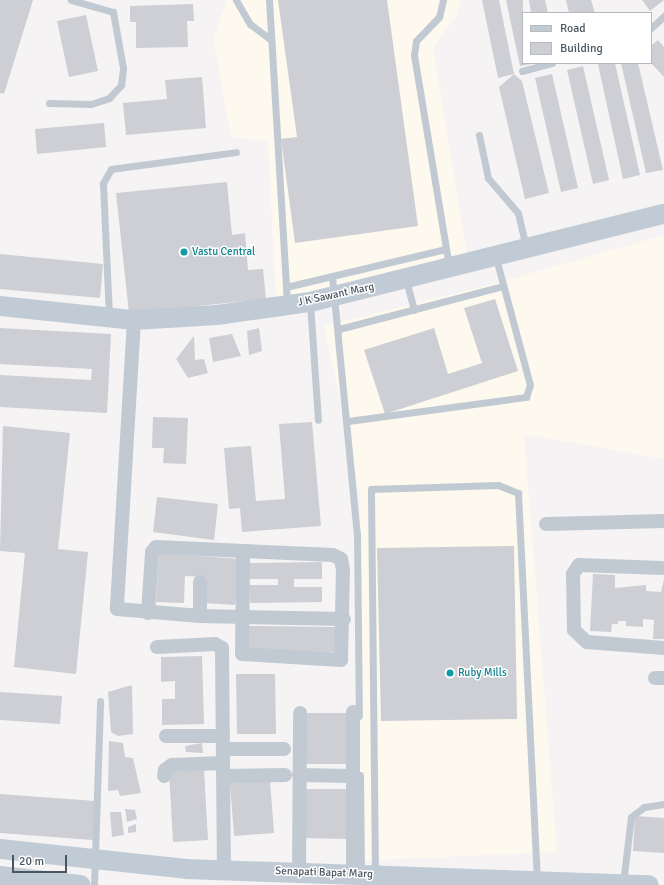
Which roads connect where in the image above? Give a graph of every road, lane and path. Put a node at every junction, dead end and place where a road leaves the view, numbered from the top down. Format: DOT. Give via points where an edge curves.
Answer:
graph roads {
  1 [pos="71,0"];
  2 [pos="236,0"];
  3 [pos="269,0"];
  4 [pos="443,0"];
  5 [pos="664,16"];
  6 [pos="652,27"];
  7 [pos="271,40"];
  8 [pos="548,64"];
  9 [pos="522,71"];
  10 [pos="49,103"];
  11 [pos="479,135"];
  12 [pos="236,152"];
  13 [pos="664,214"];
  14 [pos="446,249"];
  15 [pos="526,251"];
  16 [pos="496,258"];
  17 [pos="362,269"];
  18 [pos="450,269"];
  19 [pos="332,276"];
  20 [pos="406,280"];
  21 [pos="503,286"];
  22 [pos="367,289"];
  23 [pos="286,296"];
  24 [pos="336,296"];
  25 [pos="310,302"];
  26 [pos="0,306"];
  27 [pos="414,310"];
  28 [pos="109,317"];
  29 [pos="134,320"];
  30 [pos="340,329"];
  31 [pos="318,420"];
  32 [pos="348,421"];
  33 [pos="664,520"];
  34 [pos="546,524"];
  35 [pos="243,551"];
  36 [pos="662,568"];
  37 [pos="200,582"];
  38 [pos="148,613"];
  39 [pos="200,616"];
  40 [pos="241,617"];
  41 [pos="344,619"];
  42 [pos="157,647"];
  43 [pos="664,648"];
  44 [pos="100,701"];
  45 [pos="353,712"];
  46 [pos="300,713"];
  47 [pos="166,736"];
  48 [pos="284,749"];
  49 [pos="223,756"];
  50 [pos="292,775"];
  51 [pos="164,776"];
  52 [pos="353,776"];
  53 [pos="664,804"];
  54 [pos="0,848"];
  55 [pos="97,860"];
  56 [pos="224,870"];
  57 [pos="299,873"];
  58 [pos="363,875"];
  59 [pos="0,876"];
  60 [pos="537,880"];
  61 [pos="623,884"];
  62 [pos="80,885"];
  63 [pos="94,885"];
  64 [pos="650,885"];
  1 -- 10 [label="lane" via="113,12 123,68 121,85 109,98 91,104"];
  2 -- 7 [label="lane" via="250,24"];
  3 -- 7 [label="lane"];
  4 -- 14 [label="lane" via="439,17 416,41 414,55"];
  5 -- 6 [label="lane"];
  7 -- 23 [label="lane"];
  8 -- 9 [label="lane"];
  11 -- 15 [label="lane" via="488,178 518,213"];
  12 -- 28 [label="lane" via="111,169 103,183"];
  13 -- 15 [label="main road, J K Sawant Marg"];
  14 -- 17 [label="lane"];
  14 -- 18 [label="lane"];
  15 -- 16 [label="main road, J K Sawant Marg"];
  16 -- 18 [label="main road, J K Sawant Marg"];
  16 -- 21 [label="lane"];
  17 -- 19 [label="lane"];
  17 -- 22 [label="lane"];
  18 -- 20 [label="main road, J K Sawant Marg"];
  19 -- 23 [label="lane"];
  19 -- 24 [label="lane"];
  20 -- 22 [label="main road, J K Sawant Marg"];
  20 -- 27 [label="lane"];
  21 -- 27 [label="lane"];
  21 -- 32 [label="lane" via="530,385 526,397"];
  22 -- 24 [label="main road, J K Sawant Marg"];
  23 -- 25 [label="main road, J K Sawant Marg"];
  23 -- 29 [label="main road, J K Sawant Marg"];
  24 -- 25 [label="main road, J K Sawant Marg"];
  24 -- 30 [label="lane"];
  25 -- 31 [label="lane"];
  26 -- 28 [label="main road, J K Sawant Marg"];
  27 -- 30 [label="lane"];
  28 -- 29 [label="main road, J K Sawant Marg"];
  29 -- 38 [label="street" via="116,604 121,611"];
  30 -- 32 [label="lane"];
  32 -- 58 [label="lane" via="357,534"];
  33 -- 34 [label="street"];
  35 -- 38 [label="street" via="156,547 152,552"];
  35 -- 40 [label="street"];
  35 -- 41 [label="street" via="333,556 341,559"];
  36 -- 43 [label="street" via="579,565 573,574 574,630 587,642"];
  37 -- 39 [label="street"];
  38 -- 39 [label="street"];
  39 -- 40 [label="street"];
  40 -- 41 [label="street"];
  40 -- 41 [label="street" via="244,656 337,662 344,655"];
  42 -- 49 [label="street" via="219,645 223,652"];
  44 -- 55 [label="lane"];
  45 -- 52 [label="street"];
  46 -- 50 [label="street"];
  47 -- 49 [label="street"];
  48 -- 49 [label="street"];
  49 -- 50 [label="street"];
  49 -- 51 [label="street" via="172,765 165,770"];
  49 -- 56 [label="street"];
  50 -- 52 [label="street"];
  50 -- 57 [label="street"];
  52 -- 58 [label="street"];
  53 -- 61 [label="lane" via="637,809 631,817"];
  54 -- 55 [label="main road, Senapati Bapat Marg"];
  55 -- 56 [label="main road, Senapati Bapat Marg"];
  55 -- 63 [label="lane"];
  56 -- 57 [label="main road, Senapati Bapat Marg"];
  57 -- 58 [label="main road, Senapati Bapat Marg"];
  58 -- 60 [label="main road, Senapati Bapat Marg"];
  58 -- 60 [label="lane" via="371,489 498,484 518,493"];
  59 -- 62 [label="main road"];
  60 -- 61 [label="main road, Senapati Bapat Marg"];
  61 -- 64 [label="main road, Senapati Bapat Marg"];
}
